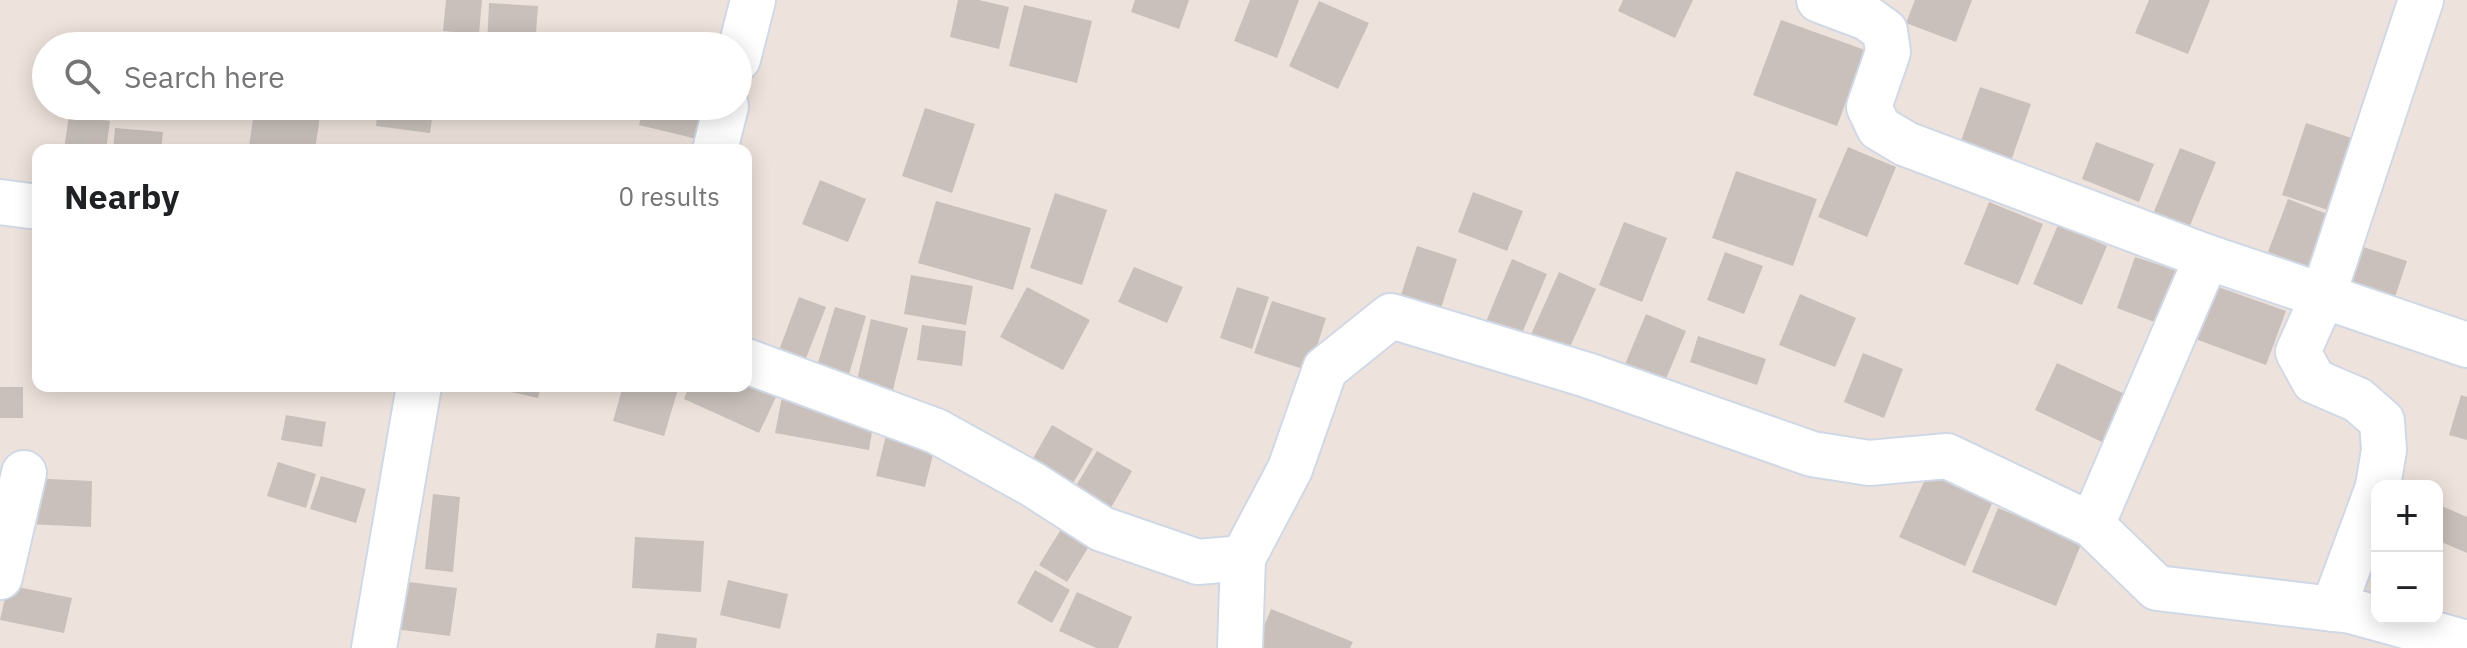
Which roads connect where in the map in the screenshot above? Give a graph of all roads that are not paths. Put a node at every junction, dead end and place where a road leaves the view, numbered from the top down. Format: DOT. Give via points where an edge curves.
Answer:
graph roads {
  1 [pos="753,0"];
  2 [pos="1819,0"];
  3 [pos="2421,0"];
  4 [pos="745,32"];
  5 [pos="722,120"];
  6 [pos="716,144"];
  7 [pos="0,202"];
  8 [pos="32,206"];
  9 [pos="2207,257"];
  10 [pos="2323,296"];
  11 [pos="2467,345"];
  12 [pos="752,363"];
  13 [pos="418,392"];
  14 [pos="24,473"];
  15 [pos="2379,480"];
  16 [pos="2371,507"];
  17 [pos="2092,525"];
  18 [pos="1243,558"];
  19 [pos="0,577"];
  20 [pos="2333,609"];
  21 [pos="2467,643"];
  22 [pos="374,648"];
  23 [pos="1240,648"];
  1 -- 4 [label="street"];
  2 -- 9 [label="street" via="1867,18 1885,31 1888,52 1869,107 1879,128 1906,144"];
  3 -- 10 [label="street"];
  5 -- 6 [label="street"];
  7 -- 8 [label="street"];
  9 -- 10 [label="street"];
  9 -- 17 [label="street"];
  10 -- 11 [label="street"];
  10 -- 15 [label="street" via="2298,352 2314,381 2358,400 2382,421"];
  12 -- 18 [label="street" via="936,431 1102,529 1198,562"];
  13 -- 22 [label="street"];
  14 -- 19 [label="street"];
  16 -- 20 [label="street"];
  17 -- 18 [label="street" via="1947,456 1869,463 1812,454 1587,375 1391,316 1325,369 1290,469"];
  17 -- 20 [label="street" via="2157,588"];
  18 -- 23 [label="street"];
  20 -- 21 [label="street"];
}
